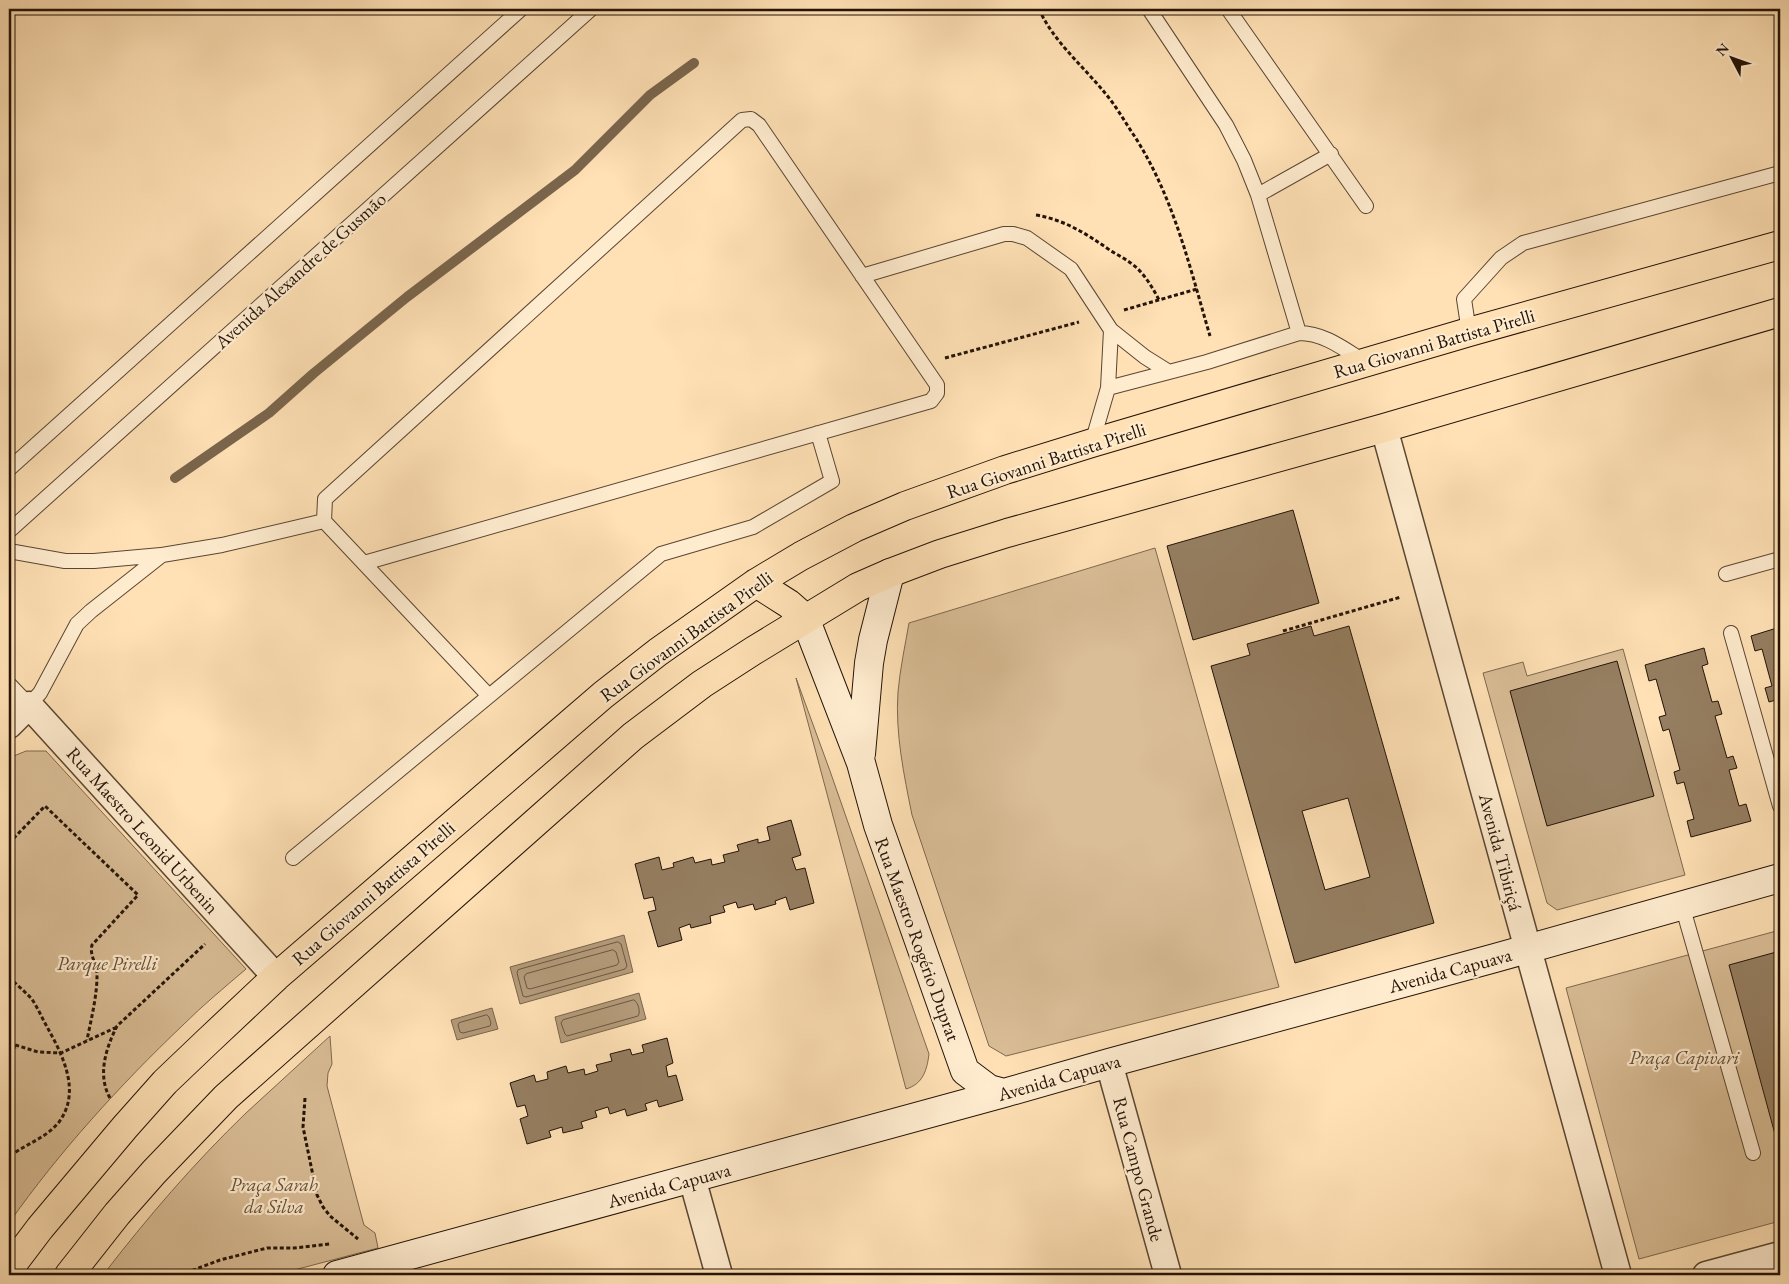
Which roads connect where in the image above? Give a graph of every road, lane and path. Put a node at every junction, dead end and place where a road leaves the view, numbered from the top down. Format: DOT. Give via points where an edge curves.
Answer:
graph roads {
  1 [pos="521,9"];
  2 [pos="591,9"];
  3 [pos="1039,9"];
  4 [pos="1149,9"];
  5 [pos="1228,9"];
  6 [pos="1331,154"];
  7 [pos="1780,173"];
  8 [pos="1258,195"];
  9 [pos="1366,206"];
  10 [pos="1004,234"];
  11 [pos="1780,245"];
  12 [pos="862,276"];
  13 [pos="1197,289"];
  14 [pos="1159,300"];
  15 [pos="1780,312"];
  16 [pos="1102,316"];
  17 [pos="1111,330"];
  18 [pos="1469,332"];
  19 [pos="1299,333"];
  20 [pos="1217,358"];
  21 [pos="1366,362"];
  22 [pos="923,364"];
  23 [pos="1169,372"];
  24 [pos="1108,388"];
  25 [pos="1384,428"];
  26 [pos="818,433"];
  27 [pos="1092,443"];
  28 [pos="9,469"];
  29 [pos="324,521"];
  30 [pos="9,531"];
  31 [pos="9,551"];
  32 [pos="162,555"];
  33 [pos="1780,559"];
  34 [pos="364,563"];
  35 [pos="890,573"];
  36 [pos="1726,574"];
  37 [pos="756,583"];
  38 [pos="1382,603"];
  39 [pos="805,618"];
  40 [pos="1282,631"];
  41 [pos="1731,633"];
  42 [pos="9,684"];
  43 [pos="490,696"];
  44 [pos="28,705"];
  45 [pos="9,725"];
  46 [pos="9,763"];
  47 [pos="861,763"];
  48 [pos="1780,806"];
  49 [pos="9,812"];
  50 [pos="9,843"];
  51 [pos="293,858"];
  52 [pos="1780,878"];
  53 [pos="1682,905"];
  54 [pos="228,923"];
  55 [pos="1528,949"];
  56 [pos="9,977"];
  57 [pos="276,977"];
  58 [pos="117,1026"];
  59 [pos="88,1040"];
  60 [pos="9,1043"];
  61 [pos="17,1046"];
  62 [pos="9,1050"];
  63 [pos="61,1053"];
  64 [pos="1109,1063"];
  65 [pos="965,1071"];
  66 [pos="1004,1094"];
  67 [pos="305,1098"];
  68 [pos="939,1111"];
  69 [pos="125,1126"];
  70 [pos="1753,1153"];
  71 [pos="9,1157"];
  72 [pos="692,1178"];
  73 [pos="351,1242"];
  74 [pos="332,1244"];
  75 [pos="1780,1255"];
  76 [pos="9,1268"];
  77 [pos="69,1275"];
  78 [pos="180,1275"];
  79 [pos="337,1275"];
  80 [pos="719,1275"];
  81 [pos="1168,1275"];
  82 [pos="1618,1275"];
  83 [pos="1706,1275"];
  1 -- 28 [label="lane"];
  2 -- 30 [label="lane, Avenida Alexandre de Gusmão"];
  3 -- 13 [label="path" via="1053,32 1106,94 1136,138 1171,206"];
  4 -- 8 [label="lane" via="1226,125"];
  5 -- 6 [label="lane"];
  6 -- 8 [label="lane"];
  6 -- 9 [label="lane"];
  7 -- 18 [label="lane" via="1523,243 1501,258 1464,299"];
  8 -- 19 [label="lane"];
  10 -- 12 [label="lane"];
  10 -- 14 [label="path" via="1015,214 1063,222 1081,230 1136,268"];
  10 -- 16 [label="lane" via="1027,238 1071,269"];
  11 -- 18 [label="highway, Rua Giovanni Battista Pirelli"];
  12 -- 22 [label="lane"];
  12 -- 29 [label="lane" via="759,125 751,119 742,120 325,499"];
  13 -- 14 [label="path"];
  13 -- 20 [label="path"];
  14 -- 16 [label="path"];
  15 -- 25 [label="highway"];
  16 -- 17 [label="lane"];
  16 -- 22 [label="path"];
  17 -- 23 [label="lane"];
  17 -- 24 [label="lane"];
  18 -- 21 [label="highway, Rua Giovanni Battista Pirelli"];
  19 -- 20 [label="lane"];
  19 -- 21 [label="lane" via="1322,337"];
  20 -- 23 [label="lane"];
  21 -- 27 [label="highway, Rua Giovanni Battista Pirelli"];
  22 -- 26 [label="lane" via="937,385 937,393 931,401"];
  23 -- 24 [label="lane"];
  24 -- 27 [label="lane"];
  25 -- 35 [label="highway" via="1007,533"];
  25 -- 55 [label="street, Avenida Tibiriçá"];
  26 -- 34 [label="lane"];
  26 -- 43 [label="lane" via="832,481 753,527 661,554"];
  27 -- 37 [label="highway, Rua Giovanni Battista Pirelli" via="905,506 854,528"];
  29 -- 32 [label="lane" via="222,545"];
  29 -- 34 [label="lane"];
  31 -- 32 [label="lane" via="75,561"];
  32 -- 44 [label="lane" via="77,624 40,693"];
  33 -- 36 [label="lane"];
  34 -- 43 [label="lane"];
  35 -- 39 [label="highway" via="858,587"];
  35 -- 47 [label="street, Rua Maestro Rogério Duprat" via="869,663"];
  37 -- 39 [label="highway"];
  37 -- 57 [label="highway, Rua Giovanni Battista Pirelli" via="665,646 603,695"];
  38 -- 40 [label="path"];
  39 -- 47 [label="street, Rua Maestro Rogério Duprat"];
  39 -- 77 [label="highway" via="702,684 633,736 232,1092 154,1172"];
  41 -- 48 [label="lane"];
  42 -- 44 [label="lane, Rua Maestro Leonid Urbenin"];
  43 -- 51 [label="lane"];
  44 -- 45 [label="street"];
  44 -- 54 [label="street, Rua Maestro Leonid Urbenin"];
  46 -- 49 [label="path" via="14,798"];
  47 -- 65 [label="street, Rua Maestro Rogério Duprat" via="878,825"];
  50 -- 59 [label="path" via="45,806 138,895 92,945 90,951 98,977"];
  52 -- 53 [label="street, Avenida Capuava"];
  53 -- 55 [label="street, Avenida Capuava"];
  53 -- 70 [label="lane"];
  54 -- 57 [label="street, Rua Maestro Leonid Urbenin"];
  54 -- 58 [label="path"];
  55 -- 64 [label="street, Avenida Capuava"];
  55 -- 82 [label="street, Avenida Tibiriçá"];
  56 -- 63 [label="path" via="32,999"];
  57 -- 69 [label="highway, Rua Giovanni Battista Pirelli" via="172,1075"];
  58 -- 59 [label="path"];
  58 -- 69 [label="path" via="108,1043 103,1074 106,1092"];
  59 -- 63 [label="path"];
  60 -- 61 [label="path"];
  61 -- 62 [label="path"];
  61 -- 63 [label="path" via="38,1052"];
  63 -- 71 [label="path" via="68,1075 65,1112 50,1132"];
  64 -- 66 [label="street, Avenida Capuava"];
  64 -- 81 [label="street, Rua Campo Grande"];
  65 -- 66 [label="street" via="989,1089"];
  65 -- 68 [label="street" via="955,1093"];
  66 -- 68 [label="street, Avenida Capuava"];
  67 -- 73 [label="path" via="303,1127 317,1194 330,1216 360,1241"];
  68 -- 72 [label="street, Avenida Capuava"];
  69 -- 76 [label="highway, Rua Giovanni Battista Pirelli"];
  72 -- 79 [label="street, Avenida Capuava"];
  72 -- 80 [label="street"];
  74 -- 78 [label="path" via="267,1248"];
  75 -- 83 [label="street"];
}
